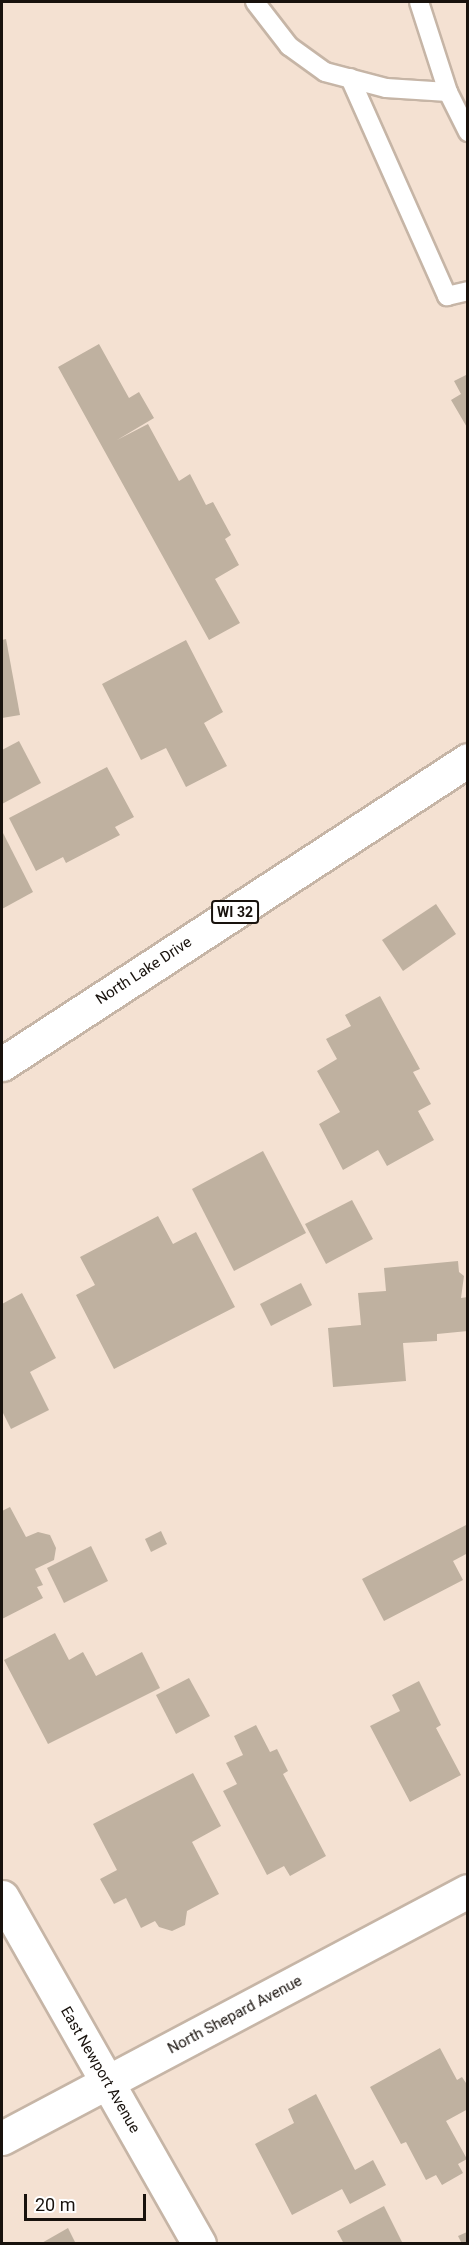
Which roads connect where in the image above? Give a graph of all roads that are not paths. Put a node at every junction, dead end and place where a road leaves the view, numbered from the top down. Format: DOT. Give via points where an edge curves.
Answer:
graph roads {
  1 [pos="255,2"];
  2 [pos="419,2"];
  3 [pos="350,78"];
  4 [pos="448,92"];
  5 [pos="468,132"];
  6 [pos="468,291"];
  7 [pos="468,760"];
  8 [pos="2,1064"];
  9 [pos="468,1891"];
  10 [pos="2,1898"];
  11 [pos="106,2083"];
  12 [pos="2,2138"];
  13 [pos="199,2244"];
  1 -- 3 [label="lane" via="289,46 325,72"];
  2 -- 4 [label="lane"];
  3 -- 4 [label="lane" via="386,88"];
  3 -- 6 [label="lane" via="447,296"];
  4 -- 5 [label="lane"];
  7 -- 8 [label="street, North Lake Drive / WI 32"];
  9 -- 11 [label="street, North Shepard Avenue"];
  10 -- 11 [label="street, East Newport Avenue"];
  11 -- 12 [label="street, North Shepard Avenue"];
  11 -- 13 [label="street, East Newport Avenue"];
}
